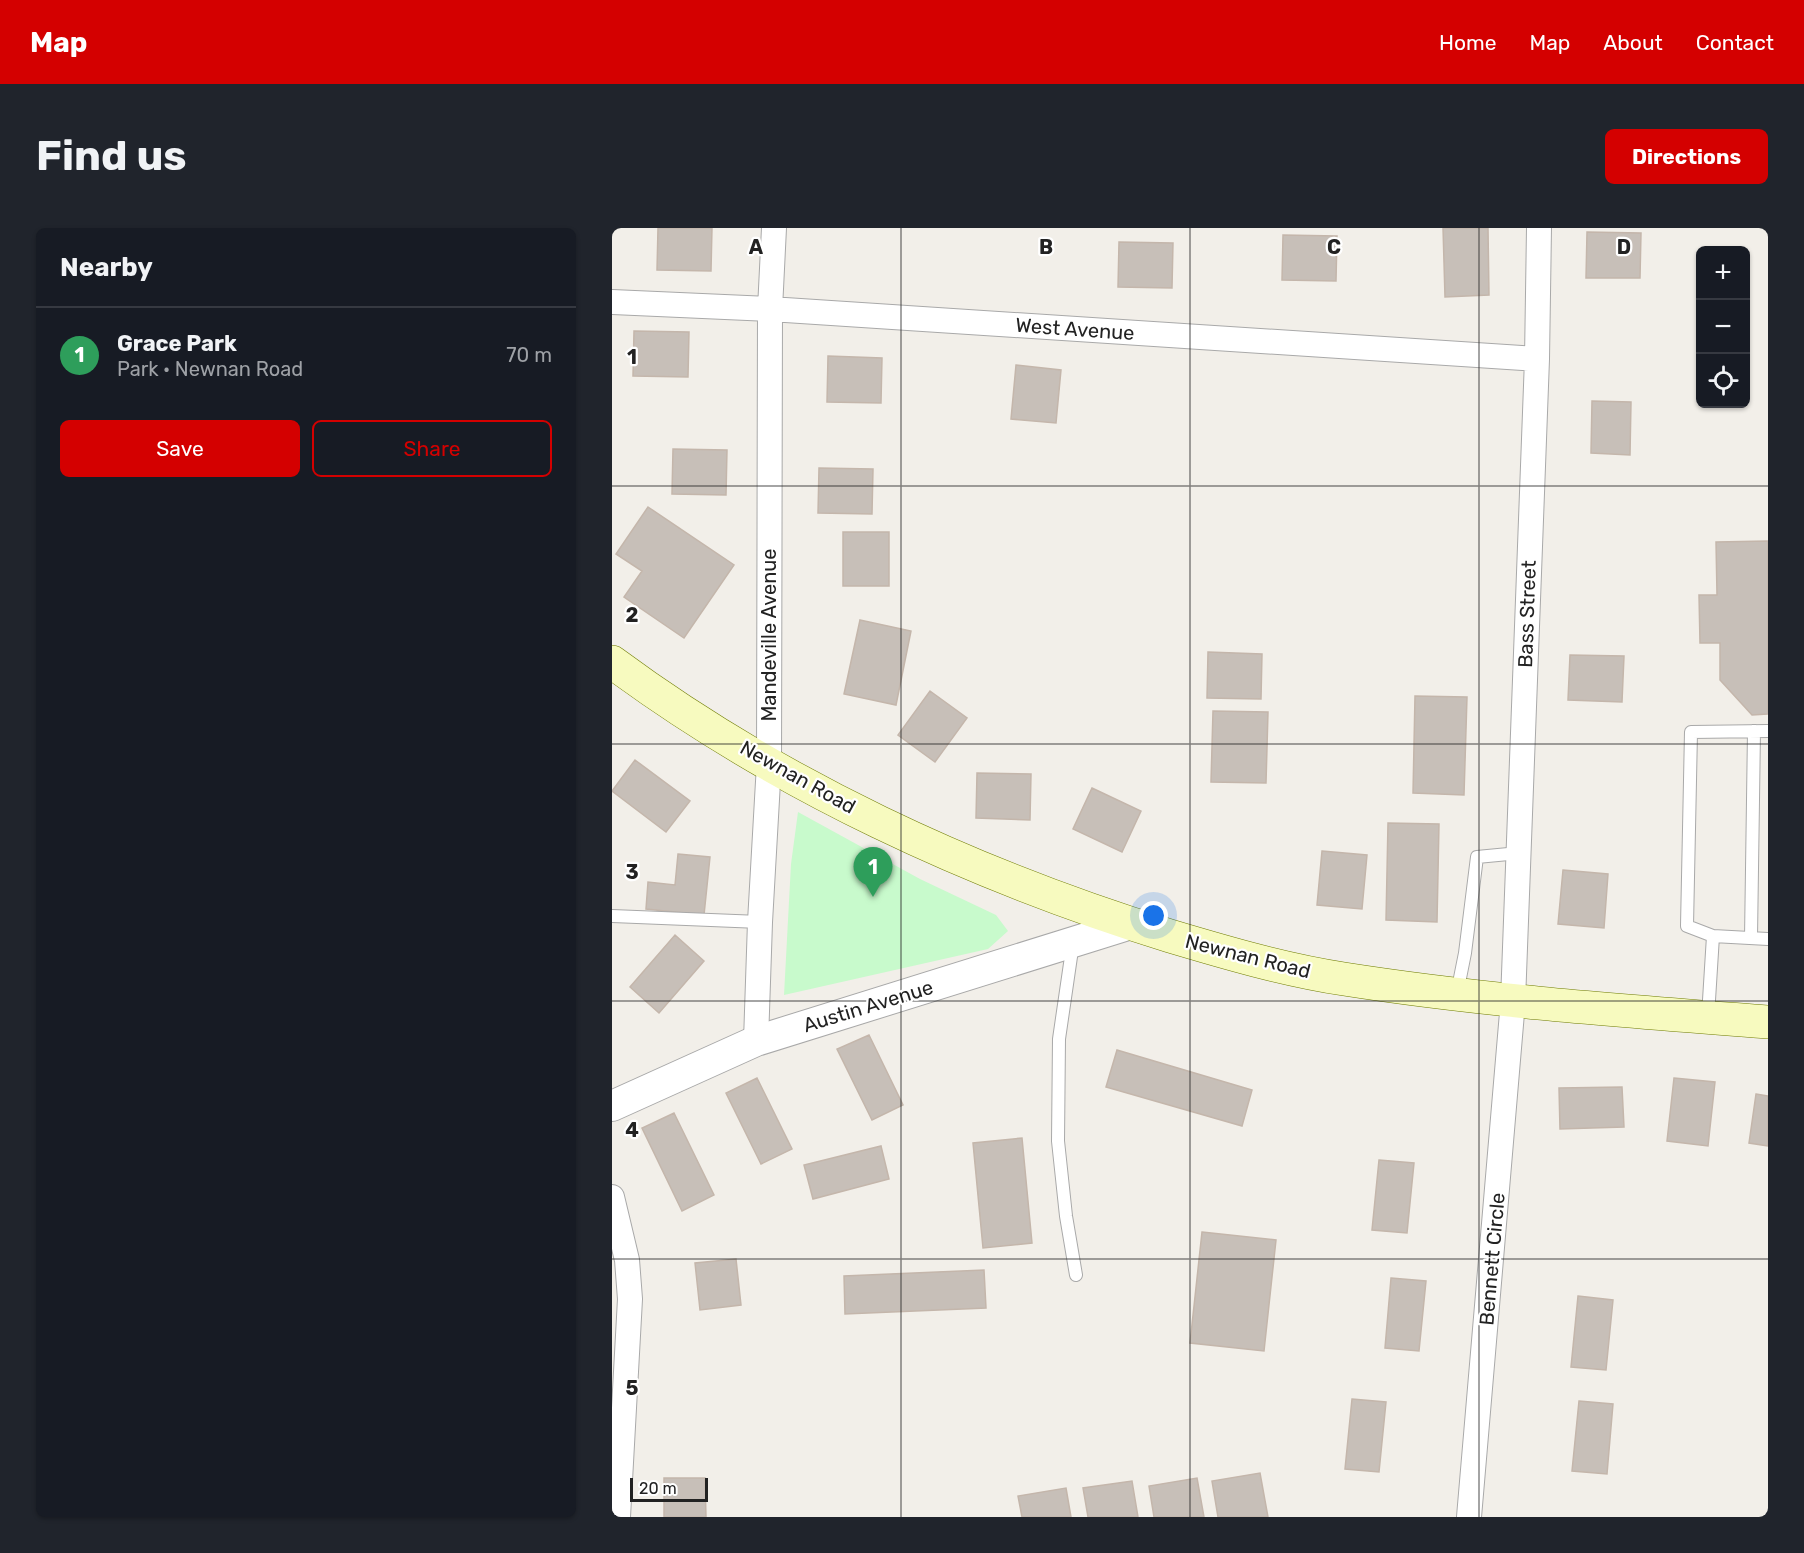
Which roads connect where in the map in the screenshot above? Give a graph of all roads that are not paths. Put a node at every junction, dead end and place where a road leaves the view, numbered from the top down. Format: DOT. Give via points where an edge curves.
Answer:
graph roads {
  1 [pos="774,228"];
  2 [pos="1539,228"];
  3 [pos="612,303"];
  4 [pos="770,309"];
  5 [pos="1537,359"];
  6 [pos="612,662"];
  7 [pos="1754,731"];
  8 [pos="1768,731"];
  9 [pos="769,764"];
  10 [pos="1519,853"];
  11 [pos="612,916"];
  12 [pos="760,922"];
  13 [pos="1131,924"];
  14 [pos="1713,936"];
  15 [pos="1751,938"];
  16 [pos="1768,939"];
  17 [pos="1073,942"];
  18 [pos="1456,994"];
  19 [pos="1513,1001"];
  20 [pos="1708,1017"];
  21 [pos="1768,1022"];
  22 [pos="756,1041"];
  23 [pos="612,1106"];
  24 [pos="612,1197"];
  25 [pos="1076,1275"];
  26 [pos="618,1517"];
  27 [pos="1469,1517"];
  1 -- 4 [label="street, Mandeville Avenue"];
  2 -- 5 [label="street, Bass Street"];
  3 -- 4 [label="street, West Avenue"];
  4 -- 5 [label="street, West Avenue"];
  4 -- 9 [label="street, Mandeville Avenue"];
  5 -- 10 [label="street, Bass Street"];
  6 -- 9 [label="main road, Newnan Road" via="654,693"];
  7 -- 8 [label="lane"];
  7 -- 14 [label="lane" via="1691,732 1687,926"];
  7 -- 15 [label="lane"];
  9 -- 12 [label="street, Mandeville Avenue"];
  9 -- 13 [label="main road, Newnan Road" via="950,854"];
  10 -- 18 [label="lane" via="1477,857"];
  10 -- 19 [label="street, Bass Street"];
  11 -- 12 [label="lane"];
  12 -- 22 [label="street, Mandeville Avenue"];
  13 -- 17 [label="street, Austin Avenue"];
  13 -- 18 [label="main road, Newnan Road" via="1271,964 1341,979"];
  14 -- 15 [label="lane"];
  14 -- 20 [label="lane"];
  15 -- 16 [label="lane"];
  17 -- 22 [label="street, Austin Avenue"];
  17 -- 25 [label="lane" via="1059,1039 1058,1141"];
  18 -- 19 [label="main road, Newnan Road"];
  19 -- 20 [label="main road, Newnan Road"];
  19 -- 27 [label="street, Bennett Circle"];
  20 -- 21 [label="main road, Newnan Road"];
  22 -- 23 [label="street, Austin Avenue"];
  24 -- 26 [label="street" via="627,1260 630,1299"];
}
